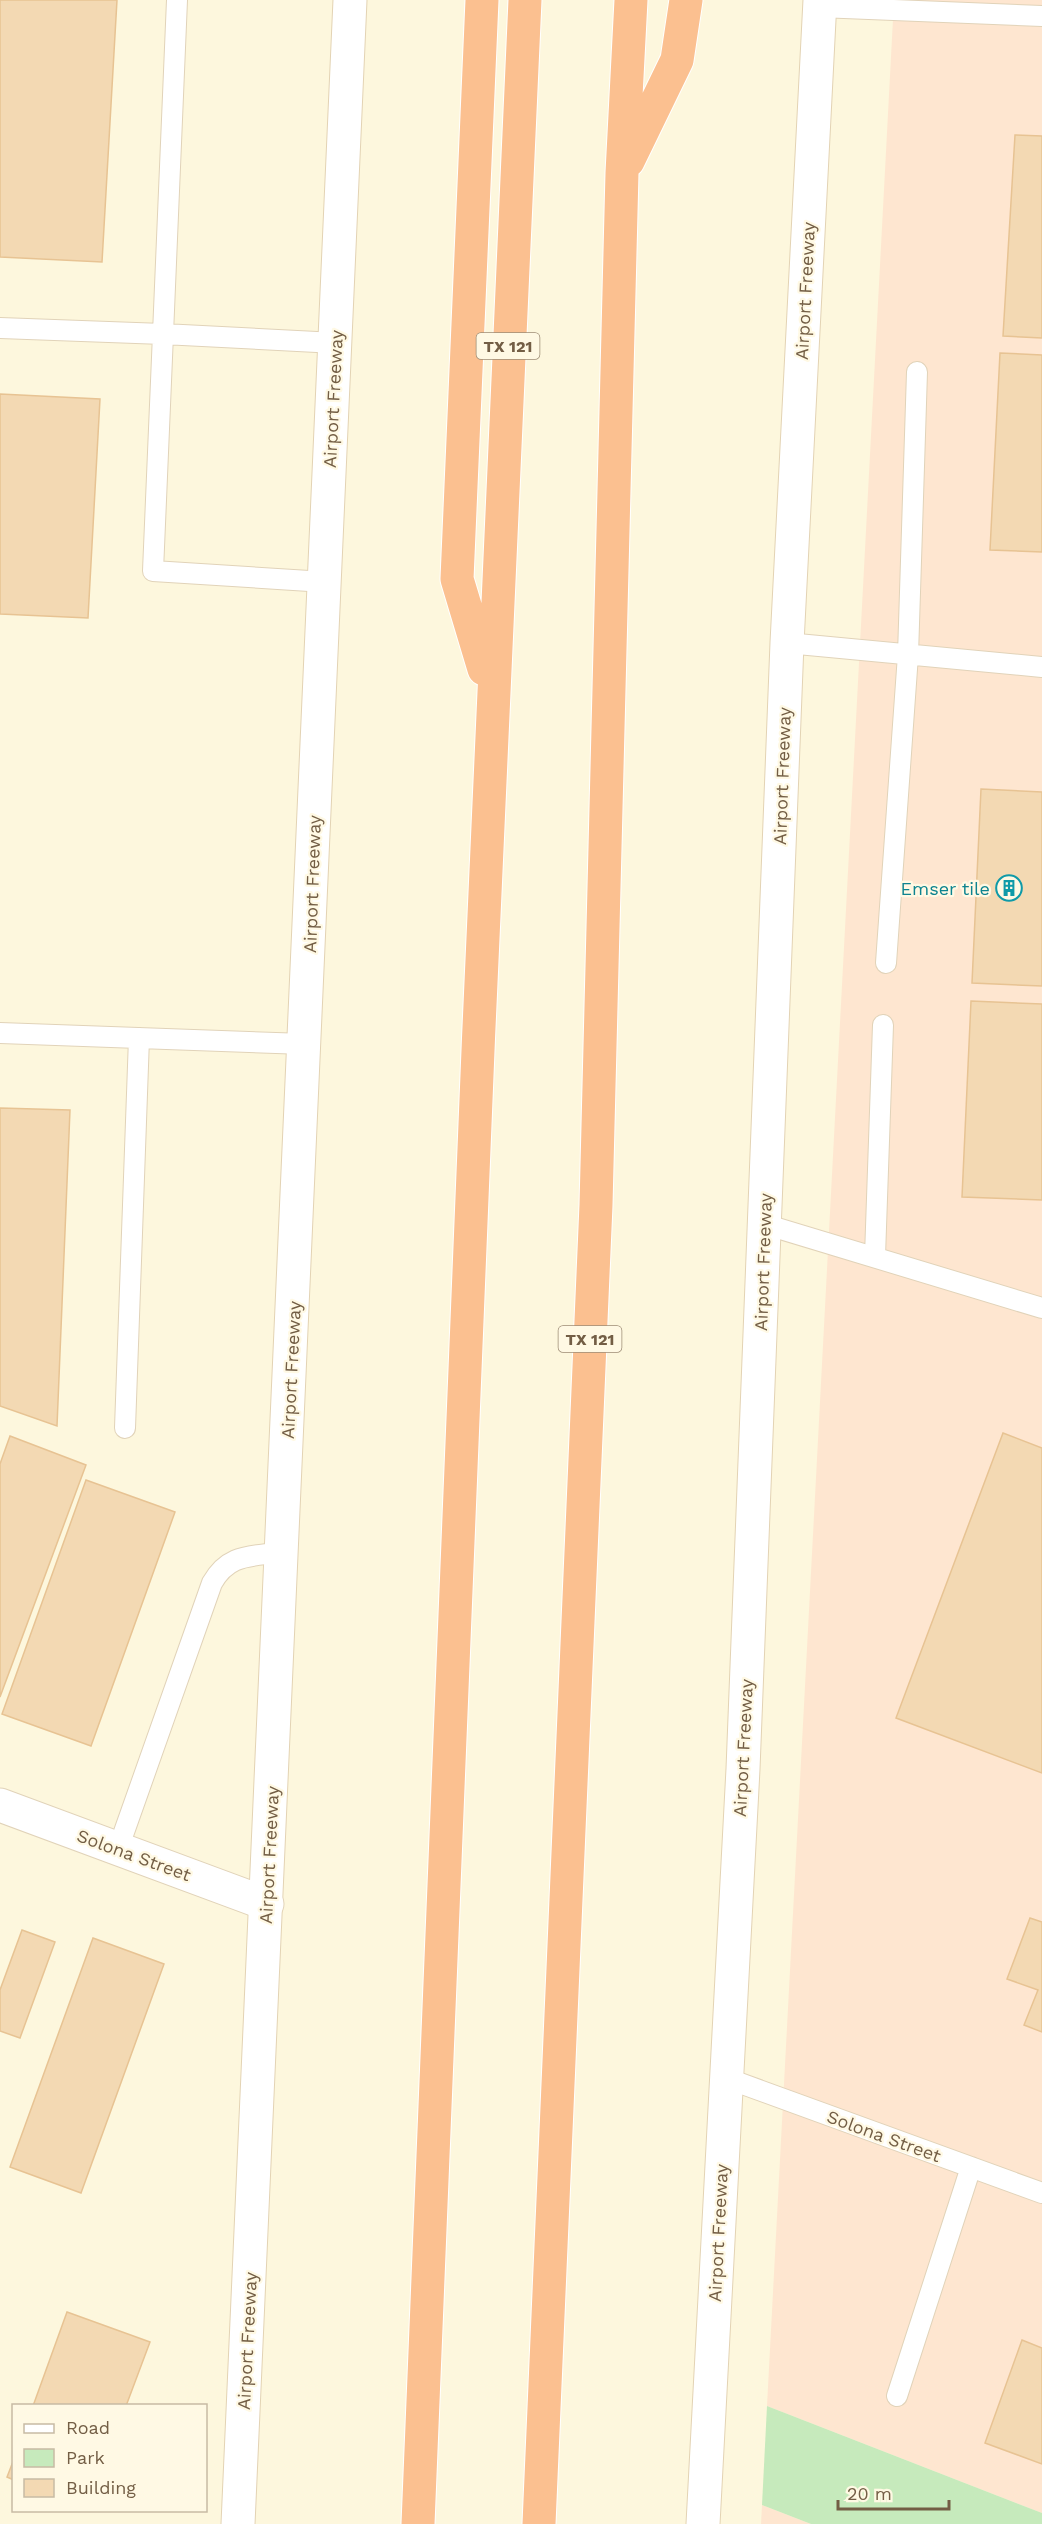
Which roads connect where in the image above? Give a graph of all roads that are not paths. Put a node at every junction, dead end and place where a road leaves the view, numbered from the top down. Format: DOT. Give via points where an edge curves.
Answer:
graph roads {
  1 [pos="177,0"];
  2 [pos="350,0"];
  3 [pos="482,0"];
  4 [pos="525,0"];
  5 [pos="631,0"];
  6 [pos="687,0"];
  7 [pos="819,3"];
  8 [pos="904,5"];
  9 [pos="1042,16"];
  10 [pos="622,173"];
  11 [pos="0,328"];
  12 [pos="163,334"];
  13 [pos="336,343"];
  14 [pos="917,372"];
  15 [pos="325,582"];
  16 [pos="787,643"];
  17 [pos="908,655"];
  18 [pos="1042,667"];
  19 [pos="491,692"];
  20 [pos="886,963"];
  21 [pos="883,1025"];
  22 [pos="0,1033"];
  23 [pos="139,1038"];
  24 [pos="305,1044"];
  25 [pos="764,1224"];
  26 [pos="875,1256"];
  27 [pos="1042,1308"];
  28 [pos="125,1428"];
  29 [pos="282,1552"];
  30 [pos="0,1805"];
  31 [pos="118,1849"];
  32 [pos="267,1904"];
  33 [pos="726,2078"];
  34 [pos="971,2167"];
  35 [pos="1042,2193"];
  36 [pos="897,2397"];
  37 [pos="541,2518"];
  38 [pos="238,2524"];
  39 [pos="418,2524"];
  40 [pos="703,2524"];
  1 -- 12 [label="lane"];
  2 -- 13 [label="main road, Airport Freeway"];
  3 -- 19 [label="highway" via="458,579"];
  4 -- 19 [label="highway, TX 121"];
  5 -- 10 [label="highway, TX 121"];
  6 -- 10 [label="highway" via="677,60"];
  7 -- 8 [label="lane"];
  7 -- 16 [label="main road, Airport Freeway"];
  8 -- 9 [label="lane"];
  10 -- 37 [label="highway, TX 121" via="596,1205"];
  11 -- 12 [label="lane"];
  12 -- 13 [label="lane"];
  12 -- 15 [label="lane" via="153,571"];
  13 -- 15 [label="main road, Airport Freeway"];
  14 -- 17 [label="lane"];
  15 -- 24 [label="main road, Airport Freeway"];
  16 -- 17 [label="lane"];
  16 -- 25 [label="main road, Airport Freeway"];
  17 -- 18 [label="lane"];
  17 -- 20 [label="lane"];
  19 -- 39 [label="highway, TX 121"];
  21 -- 26 [label="lane"];
  22 -- 23 [label="lane"];
  23 -- 24 [label="lane"];
  23 -- 28 [label="lane"];
  24 -- 29 [label="main road, Airport Freeway"];
  25 -- 26 [label="lane"];
  25 -- 33 [label="main road, Airport Freeway" via="743,1769"];
  26 -- 27 [label="lane"];
  29 -- 31 [label="lane" via="235,1560 221,1568 212,1583"];
  29 -- 32 [label="main road, Airport Freeway"];
  30 -- 31 [label="main road, Solona Street"];
  31 -- 32 [label="main road, Solona Street"];
  32 -- 38 [label="main road, Airport Freeway"];
  33 -- 34 [label="lane, Solona Street"];
  33 -- 40 [label="main road, Airport Freeway"];
  34 -- 35 [label="lane, Solona Street"];
  34 -- 36 [label="lane"];
}
